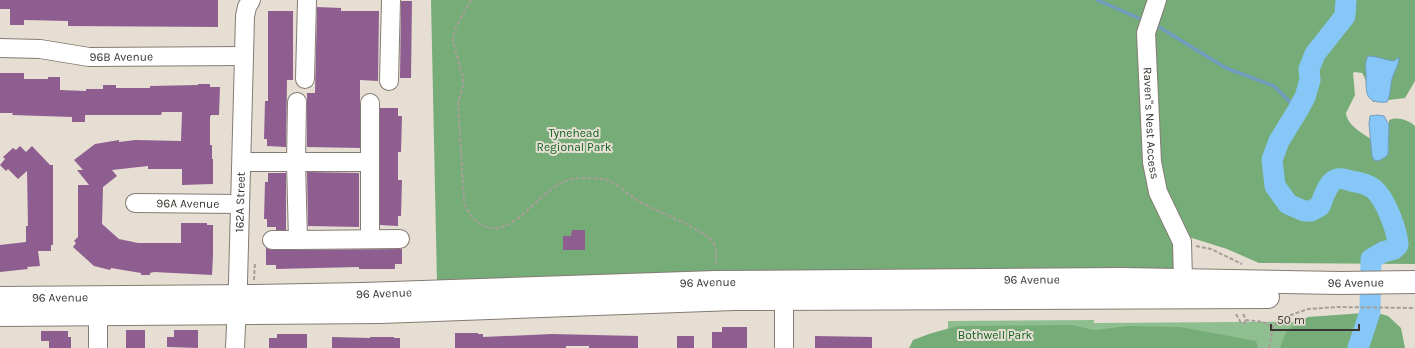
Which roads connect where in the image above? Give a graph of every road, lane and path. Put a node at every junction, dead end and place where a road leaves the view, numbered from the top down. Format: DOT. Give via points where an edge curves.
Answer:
graph roads {
  1 [pos="251,0"];
  2 [pos="307,0"];
  3 [pos="391,0"];
  4 [pos="471,0"];
  5 [pos="1157,0"];
  6 [pos="0,48"];
  7 [pos="244,56"];
  8 [pos="305,79"];
  9 [pos="389,80"];
  10 [pos="297,102"];
  11 [pos="370,102"];
  12 [pos="242,162"];
  13 [pos="296,162"];
  14 [pos="370,162"];
  15 [pos="135,203"];
  16 [pos="240,204"];
  17 [pos="370,239"];
  18 [pos="400,239"];
  19 [pos="272,240"];
  20 [pos="298,240"];
  21 [pos="1182,242"];
  22 [pos="1248,267"];
  23 [pos="716,269"];
  24 [pos="1183,280"];
  25 [pos="811,281"];
  26 [pos="1415,282"];
  27 [pos="1339,296"];
  28 [pos="1393,296"];
  29 [pos="1415,297"];
  30 [pos="0,298"];
  31 [pos="784,299"];
  32 [pos="237,305"];
  33 [pos="1415,308"];
  34 [pos="1242,310"];
  35 [pos="98,314"];
  36 [pos="0,315"];
  37 [pos="1273,327"];
  38 [pos="98,348"];
  39 [pos="235,348"];
  40 [pos="784,348"];
  41 [pos="1269,348"];
  1 -- 7 [label="street, 162A Street" via="247,7"];
  2 -- 8 [label="street"];
  3 -- 9 [label="street"];
  4 -- 23 [label="path" via="455,30 453,41 463,78 458,102 464,201 476,221 490,228 508,226 564,182 573,179 606,180 636,200 704,234 716,248"];
  5 -- 21 [label="street, Raven\"s Nest Access" via="1146,33 1152,162 1158,192"];
  6 -- 7 [label="street, 96B Avenue" via="40,49 89,57"];
  7 -- 12 [label="street, 162A Street"];
  10 -- 13 [label="street"];
  11 -- 14 [label="street"];
  12 -- 13 [label="street"];
  12 -- 16 [label="street, 162A Street"];
  13 -- 14 [label="street"];
  13 -- 20 [label="street"];
  14 -- 17 [label="street"];
  15 -- 16 [label="street, 96A Avenue"];
  16 -- 32 [label="street, 162A Street"];
  17 -- 18 [label="street"];
  17 -- 20 [label="street"];
  19 -- 20 [label="street"];
  21 -- 22 [label="path" via="1211,250"];
  21 -- 24 [label="street"];
  24 -- 25 [label="main road, 96 Avenue"];
  24 -- 27 [label="main road, 96 Avenue"];
  25 -- 31 [label="main road"];
  25 -- 32 [label="main road, 96 Avenue" via="363,294"];
  26 -- 28 [label="main road, 96 Avenue"];
  27 -- 28 [label="main road, 96 Avenue"];
  27 -- 28 [label="path"];
  27 -- 31 [label="main road, 96 Avenue"];
  27 -- 37 [label="path" via="1281,320"];
  28 -- 29 [label="main road, 96 Avenue"];
  28 -- 33 [label="path"];
  30 -- 32 [label="main road, 96 Avenue"];
  31 -- 32 [label="main road, 96 Avenue" via="684,300 450,310"];
  31 -- 40 [label="street"];
  32 -- 35 [label="main road, 96 Avenue"];
  32 -- 39 [label="street, 162A Street"];
  34 -- 37 [label="path" via="1246,320 1263,322"];
  35 -- 36 [label="main road, 96 Avenue"];
  35 -- 38 [label="street"];
  37 -- 41 [label="path"];
}
